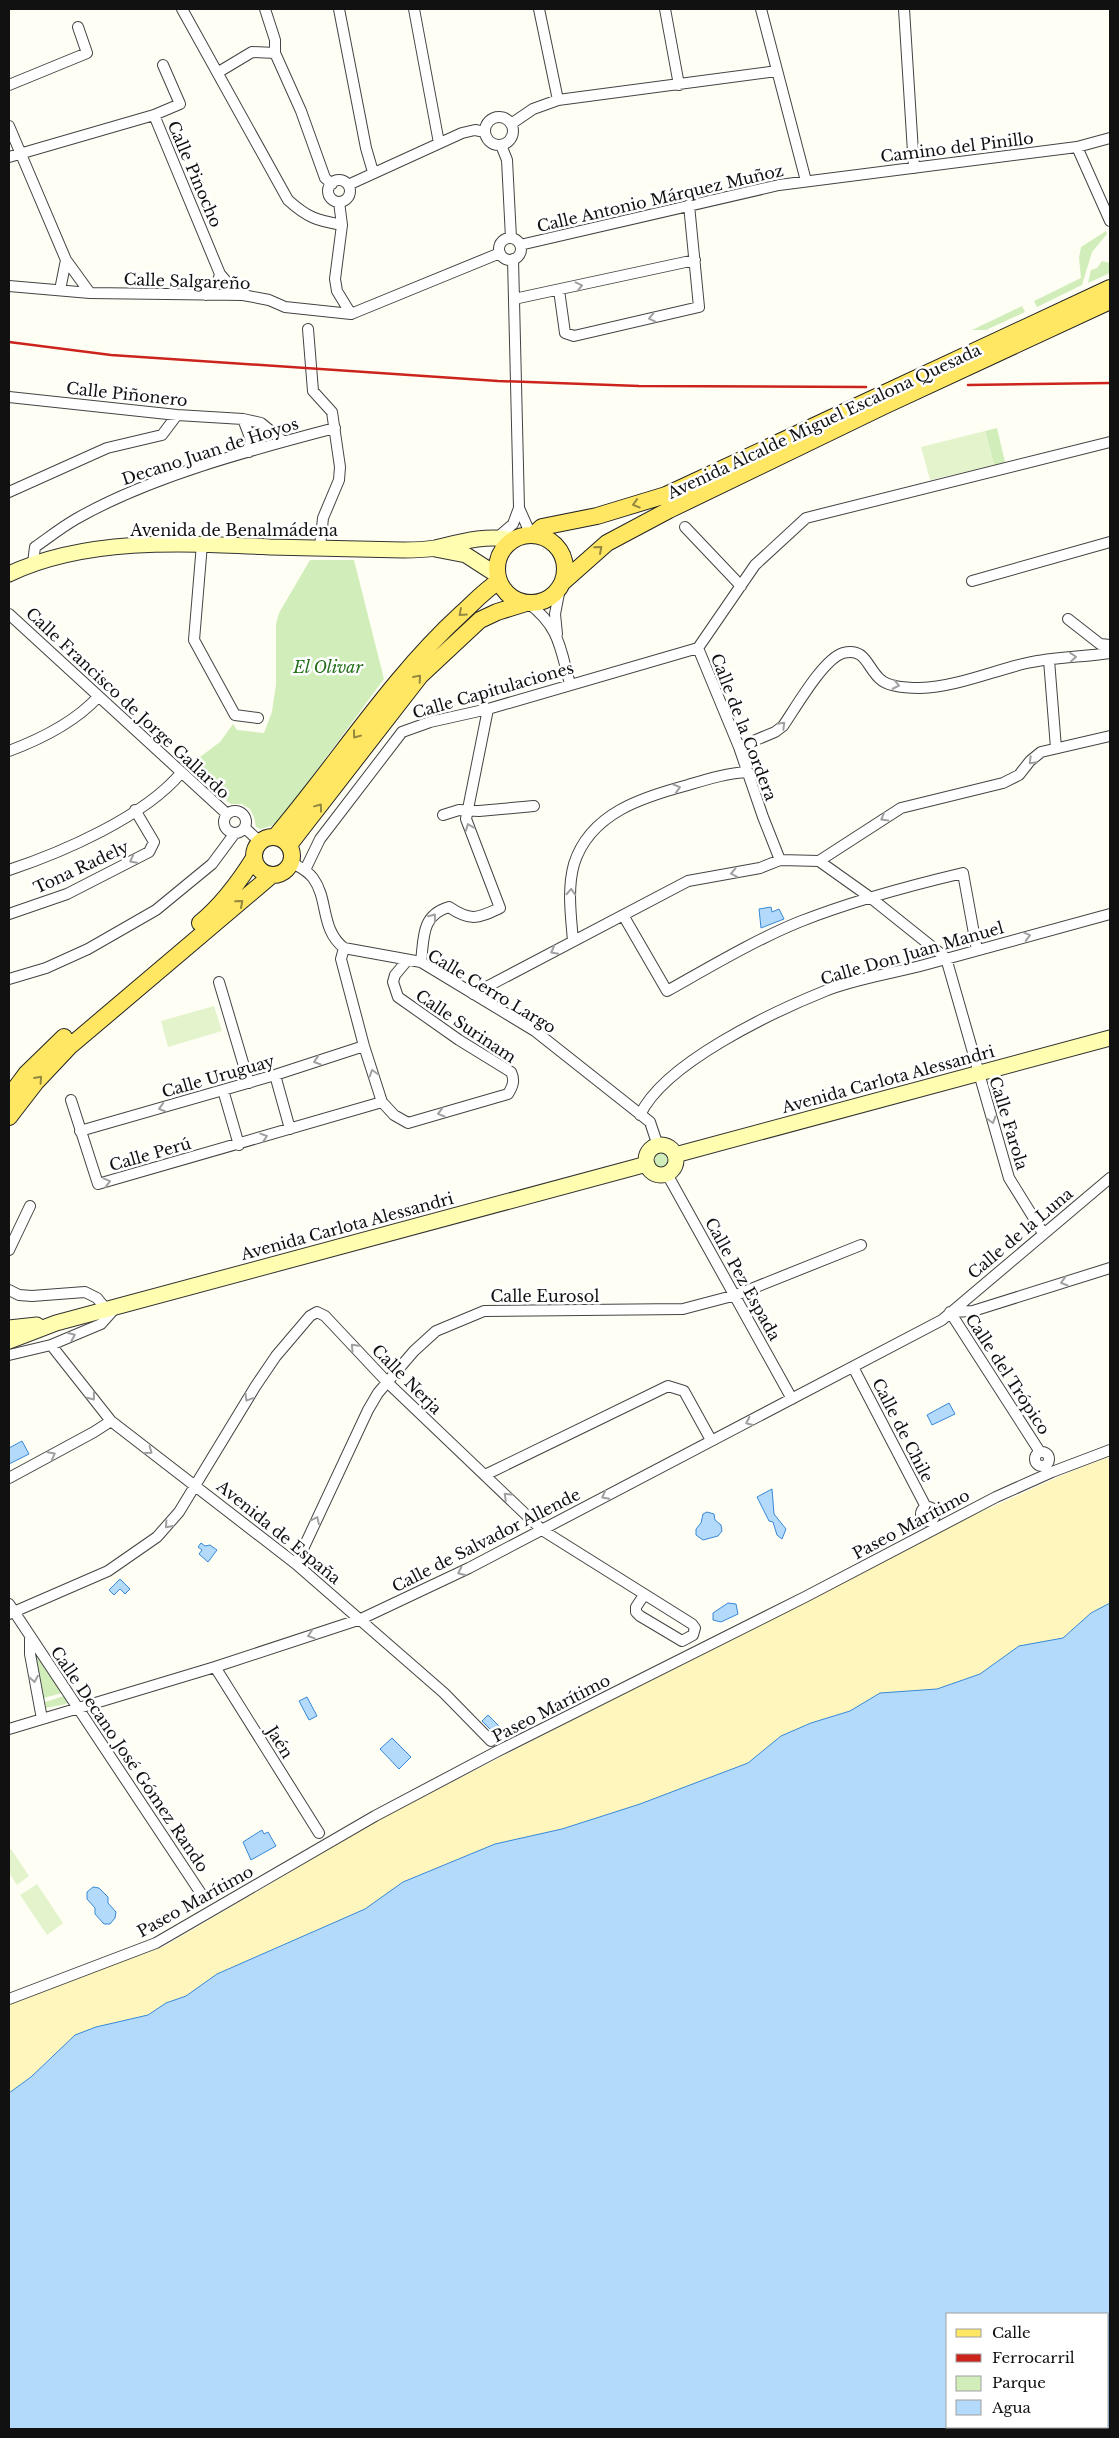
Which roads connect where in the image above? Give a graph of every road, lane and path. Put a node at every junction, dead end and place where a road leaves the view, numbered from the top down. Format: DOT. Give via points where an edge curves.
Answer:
graph roads {
  1 [pos="182,9"];
  2 [pos="265,9"];
  3 [pos="339,9"];
  4 [pos="414,9"];
  5 [pos="539,9"];
  6 [pos="665,9"];
  7 [pos="761,9"];
  8 [pos="904,9"];
  9 [pos="78,26"];
  10 [pos="275,53"];
  11 [pos="163,65"];
  12 [pos="222,70"];
  13 [pos="777,71"];
  14 [pos="9,85"];
  15 [pos="679,85"];
  16 [pos="558,100"];
  17 [pos="154,115"];
  18 [pos="512,124"];
  19 [pos="9,126"];
  20 [pos="485,132"];
  21 [pos="1110,138"];
  22 [pos="439,143"];
  23 [pos="501,145"];
  24 [pos="1077,148"];
  25 [pos="20,153"];
  26 [pos="9,157"];
  27 [pos="914,168"];
  28 [pos="373,172"];
  29 [pos="806,181"];
  30 [pos="332,184"];
  31 [pos="348,185"];
  32 [pos="339,202"];
  33 [pos="689,205"];
  34 [pos="1110,221"];
  35 [pos="342,225"];
  36 [pos="511,238"];
  37 [pos="520,245"];
  38 [pos="500,252"];
  39 [pos="513,259"];
  40 [pos="66,260"];
  41 [pos="695,260"];
  42 [pos="220,274"];
  43 [pos="1110,280"];
  44 [pos="9,286"];
  45 [pos="1110,288"];
  46 [pos="60,290"];
  47 [pos="559,290"];
  48 [pos="90,293"];
  49 [pos="206,295"];
  50 [pos="242,295"];
  51 [pos="514,299"];
  52 [pos="1086,299"];
  53 [pos="1110,301"];
  54 [pos="351,314"];
  55 [pos="308,329"];
  56 [pos="9,397"];
  57 [pos="177,415"];
  58 [pos="243,419"];
  59 [pos="335,428"];
  60 [pos="283,441"];
  61 [pos="1110,442"];
  62 [pos="250,452"];
  63 [pos="9,492"];
  64 [pos="519,508"];
  65 [pos="685,527"];
  66 [pos="517,535"];
  67 [pos="1110,542"];
  68 [pos="202,544"];
  69 [pos="320,547"];
  70 [pos="433,549"];
  71 [pos="30,564"];
  72 [pos="9,574"];
  73 [pos="498,578"];
  74 [pos="972,581"];
  75 [pos="9,584"];
  76 [pos="561,585"];
  77 [pos="741,586"];
  78 [pos="527,603"];
  79 [pos="9,614"];
  80 [pos="1068,619"];
  81 [pos="557,637"];
  82 [pos="1110,646"];
  83 [pos="698,648"];
  84 [pos="1110,653"];
  85 [pos="1049,660"];
  86 [pos="570,684"];
  87 [pos="98,697"];
  88 [pos="488,708"];
  89 [pos="258,718"];
  90 [pos="1110,736"];
  91 [pos="739,747"];
  92 [pos="1056,748"];
  93 [pos="9,751"];
  94 [pos="748,772"];
  95 [pos="181,773"];
  96 [pos="534,806"];
  97 [pos="135,810"];
  98 [pos="467,810"];
  99 [pos="227,814"];
  100 [pos="443,815"];
  101 [pos="245,828"];
  102 [pos="235,833"];
  103 [pos="284,851"];
  104 [pos="254,858"];
  105 [pos="780,860"];
  106 [pos="819,861"];
  107 [pos="9,870"];
  108 [pos="272,875"];
  109 [pos="871,898"];
  110 [pos="9,914"];
  111 [pos="1110,914"];
  112 [pos="623,915"];
  113 [pos="573,940"];
  114 [pos="344,948"];
  115 [pos="977,950"];
  116 [pos="946,958"];
  117 [pos="404,959"];
  118 [pos="421,962"];
  119 [pos="9,979"];
  120 [pos="219,982"];
  121 [pos="473,994"];
  122 [pos="1110,1038"];
  123 [pos="364,1046"];
  124 [pos="978,1073"];
  125 [pos="275,1075"];
  126 [pos="249,1083"];
  127 [pos="223,1090"];
  128 [pos="9,1096"];
  129 [pos="71,1100"];
  130 [pos="382,1102"];
  131 [pos="640,1115"];
  132 [pos="9,1118"];
  133 [pos="290,1129"];
  134 [pos="80,1131"];
  135 [pos="239,1145"];
  136 [pos="658,1146"];
  137 [pos="675,1156"];
  138 [pos="647,1164"];
  139 [pos="666,1174"];
  140 [pos="1110,1178"];
  141 [pos="30,1206"];
  142 [pos="1043,1233"];
  143 [pos="861,1245"];
  144 [pos="9,1250"];
  145 [pos="1110,1268"];
  146 [pos="9,1290"];
  147 [pos="736,1295"];
  148 [pos="112,1308"];
  149 [pos="950,1312"];
  150 [pos="56,1323"];
  151 [pos="9,1328"];
  152 [pos="9,1341"];
  153 [pos="51,1346"];
  154 [pos="9,1355"];
  155 [pos="853,1368"];
  156 [pos="388,1382"];
  157 [pos="792,1399"];
  158 [pos="111,1421"];
  159 [pos="711,1440"];
  160 [pos="1110,1450"];
  161 [pos="1040,1452"];
  162 [pos="485,1475"];
  163 [pos="9,1478"];
  164 [pos="196,1485"];
  165 [pos="926,1507"];
  166 [pos="542,1530"];
  167 [pos="296,1564"];
  168 [pos="644,1595"];
  169 [pos="10,1610"];
  170 [pos="361,1619"];
  171 [pos="30,1638"];
  172 [pos="215,1667"];
  173 [pos="79,1707"];
  174 [pos="42,1719"];
  175 [pos="9,1729"];
  176 [pos="491,1741"];
  177 [pos="319,1833"];
  178 [pos="204,1898"];
  179 [pos="9,1999"];
  1 -- 35 [label="street" via="288,200 303,214"];
  2 -- 10 [label="street" via="275,40"];
  3 -- 28 [label="street"];
  4 -- 22 [label="street"];
  5 -- 16 [label="street"];
  6 -- 15 [label="street"];
  7 -- 13 [label="street"];
  8 -- 27 [label="street"];
  9 -- 14 [label="street" via="87,53"];
  10 -- 12 [label="street" via="252,52"];
  10 -- 30 [label="street" via="301,111 325,178"];
  11 -- 17 [label="street" via="180,104"];
  13 -- 15 [label="street"];
  13 -- 29 [label="street"];
  15 -- 16 [label="street"];
  16 -- 18 [label="street" via="533,110"];
  17 -- 25 [label="street, Calle Pinocho"];
  17 -- 42 [label="street, Calle Pinocho"];
  18 -- 20 [label="street" via="504,118 494,118 487,123"];
  18 -- 23 [label="street" via="512,137"];
  19 -- 25 [label="street"];
  20 -- 22 [label="street" via="462,133"];
  20 -- 23 [label="street" via="488,141"];
  21 -- 24 [label="street, Camino del Pinillo"];
  22 -- 28 [label="street"];
  23 -- 36 [label="street" via="507,160"];
  24 -- 27 [label="street, Camino del Pinillo"];
  24 -- 34 [label="street"];
  25 -- 26 [label="street, Calle Pinocho"];
  25 -- 40 [label="street"];
  27 -- 29 [label="street, Camino del Pinillo"];
  28 -- 31 [label="street"];
  29 -- 33 [label="street, Calle Antonio Márquez Muñoz"];
  30 -- 31 [label="street" via="338,181"];
  30 -- 32 [label="street" via="330,196"];
  31 -- 32 [label="street" via="348,198"];
  32 -- 35 [label="street"];
  33 -- 37 [label="street, Calle Antonio Márquez Muñoz"];
  33 -- 41 [label="street"];
  35 -- 54 [label="street" via="335,279 337,290"];
  36 -- 37 [label="street"];
  36 -- 38 [label="street" via="502,242"];
  37 -- 39 [label="street" via="518,255"];
  38 -- 39 [label="street" via="507,259"];
  38 -- 54 [label="street, Calle Salgareño"];
  39 -- 51 [label="street"];
  40 -- 46 [label="street"];
  40 -- 48 [label="street"];
  47 -- 41 [label="street, one-way"];
  41 -- 47 [label="street, one-way" via="699,306 574,336 565,333"];
  42 -- 49 [label="street"];
  42 -- 50 [label="street, Calle Pinocho"];
  43 -- 52 [label="street" via="1095,287"];
  44 -- 46 [label="street, Calle Salgareño"];
  45 -- 52 [label="main road, Avenida Alcalde Miguel Escalona Quesada"];
  46 -- 48 [label="street, Calle Salgareño"];
  47 -- 51 [label="street"];
  48 -- 49 [label="street, Calle Salgareño"];
  49 -- 50 [label="street, Calle Salgareño"];
  50 -- 54 [label="street, Calle Salgareño" via="286,307"];
  51 -- 64 [label="street"];
  52 -- 66 [label="main road, Avenida Alcalde Miguel Escalona Quesada, one-way" via="666,495"];
  76 -- 53 [label="main road, Avenida Alcalde Miguel Escalona Quesada, one-way" via="607,543 668,510"];
  55 -- 59 [label="street" via="313,391 332,412"];
  56 -- 57 [label="street, Calle Piñonero"];
  57 -- 58 [label="street, Calle Piñonero"];
  57 -- 63 [label="street" via="162,435 107,448"];
  58 -- 60 [label="street, Calle Piñonero" via="261,423"];
  58 -- 62 [label="street" via="251,440"];
  59 -- 60 [label="street, Decano Juan de Hoyos"];
  59 -- 69 [label="street" via="339,480 323,518"];
  60 -- 62 [label="street, Decano Juan de Hoyos"];
  61 -- 77 [label="street, Calle de la Cordera" via="806,518 755,565"];
  62 -- 71 [label="street, Decano Juan de Hoyos" via="122,496 76,519 35,547"];
  64 -- 66 [label="street"];
  64 -- 66 [label="street"];
  65 -- 77 [label="street"];
  66 -- 70 [label="main road, Avenida de Benalmádena"];
  66 -- 73 [label="main road" via="500,555"];
  66 -- 76 [label="main road" via="553,543 560,551 565,571"];
  67 -- 74 [label="street"];
  68 -- 69 [label="main road, Avenida de Benalmádena"];
  68 -- 71 [label="main road, Avenida de Benalmádena" via="118,547"];
  68 -- 89 [label="street" via="194,640 235,715"];
  69 -- 70 [label="main road, Avenida de Benalmádena"];
  70 -- 73 [label="main road, Avenida de Benalmádena" via="466,555"];
  71 -- 72 [label="main road, Avenida de Benalmádena"];
  71 -- 75 [label="street, Decano Juan de Hoyos"];
  73 -- 78 [label="main road" via="509,596"];
  73 -- 103 [label="main road, one-way" via="410,666 310,797"];
  76 -- 78 [label="main road" via="546,600"];
  76 -- 81 [label="street" via="555,614"];
  77 -- 83 [label="street, Calle de la Cordera"];
  78 -- 81 [label="street" via="546,617"];
  103 -- 78 [label="main road, one-way" via="420,676 480,620"];
  79 -- 87 [label="street, Calle Francisco de Jorge Gallardo"];
  80 -- 82 [label="street" via="1100,644"];
  81 -- 86 [label="street"];
  83 -- 86 [label="street, Calle Capitulaciones"];
  83 -- 91 [label="street, Calle de la Cordera"];
  85 -- 84 [label="street, one-way"];
  91 -- 85 [label="street, one-way" via="783,726 825,667 843,653 859,654 868,660 881,680 896,686 920,688"];
  85 -- 92 [label="street"];
  86 -- 88 [label="street, Calle Capitulaciones"];
  87 -- 93 [label="street" via="74,718"];
  87 -- 95 [label="street, Calle Francisco de Jorge Gallardo"];
  88 -- 98 [label="street"];
  88 -- 103 [label="street, Calle Capitulaciones" via="402,732 320,838"];
  90 -- 92 [label="street"];
  91 -- 94 [label="street, Calle de la Cordera"];
  92 -- 106 [label="street, one-way" via="1040,752 1020,775 1003,783 901,808"];
  94 -- 105 [label="street, Calle de la Cordera"];
  113 -- 94 [label="street, one-way" via="570,893 574,865 582,847 597,828 643,797 732,773"];
  95 -- 97 [label="street"];
  95 -- 99 [label="street, Calle Francisco de Jorge Gallardo"];
  96 -- 98 [label="street"];
  97 -- 107 [label="street" via="51,856"];
  97 -- 110 [label="street, Tona Radely, one-way" via="154,842 149,852 66,894"];
  98 -- 100 [label="street"];
  118 -- 98 [label="street, one-way" via="425,926 436,910 449,907 462,916 473,918 500,908 466,819"];
  99 -- 101 [label="street" via="234,810 241,812 247,820"];
  99 -- 102 [label="street" via="224,820 226,828"];
  101 -- 102 [label="street"];
  101 -- 103 [label="street"];
  102 -- 119 [label="street" via="212,864 156,910 88,950"];
  103 -- 104 [label="main road" via="255,850"];
  103 -- 108 [label="main road" via="284,872"];
  103 -- 114 [label="street" via="317,884 329,929 334,940"];
  104 -- 108 [label="main road" via="257,867"];
  104 -- 128 [label="main road" via="211,914 62,1039 26,1074"];
  105 -- 106 [label="street"];
  105 -- 112 [label="street, one-way" via="760,868 688,881"];
  106 -- 109 [label="street"];
  132 -- 108 [label="main road, one-way" via="36,1082 69,1047"];
  109 -- 112 [label="street" via="798,923 701,971 667,992"];
  109 -- 115 [label="street" via="963,873"];
  109 -- 116 [label="street"];
  115 -- 111 [label="street, Calle Don Juan Manuel, one-way"];
  112 -- 113 [label="street"];
  113 -- 121 [label="street, one-way"];
  114 -- 117 [label="street, Calle Cerro Largo"];
  114 -- 123 [label="street, Calle Surinam" via="341,959"];
  115 -- 116 [label="street, Calle Don Juan Manuel"];
  116 -- 124 [label="street"];
  116 -- 131 [label="street, Calle Don Juan Manuel" via="827,990 734,1034 671,1078 646,1101"];
  117 -- 118 [label="street, Calle Cerro Largo"];
  117 -- 130 [label="street, Calle Surinam, one-way" via="405,964 393,982 398,997 511,1072 513,1085 508,1094 408,1123 394,1115"];
  118 -- 121 [label="street, Calle Cerro Largo"];
  120 -- 126 [label="street"];
  121 -- 131 [label="street, Calle Cerro Largo" via="535,1031"];
  122 -- 124 [label="main road, Avenida Carlota Alessandri"];
  123 -- 125 [label="street, Calle Uruguay, one-way"];
  130 -- 123 [label="street, Calle Surinam, one-way"];
  124 -- 137 [label="main road, Avenida Carlota Alessandri"];
  124 -- 142 [label="street, Calle Farola, one-way" via="1009,1178"];
  125 -- 126 [label="street, Calle Uruguay"];
  125 -- 133 [label="street"];
  126 -- 127 [label="street, Calle Uruguay"];
  127 -- 134 [label="street, Calle Uruguay, one-way"];
  127 -- 135 [label="street"];
  129 -- 134 [label="street, Calle Perú"];
  130 -- 133 [label="street, Calle Perú"];
  131 -- 136 [label="street, Calle Cerro Largo" via="650,1122"];
  135 -- 133 [label="street, Calle Perú, one-way"];
  134 -- 135 [label="street, Calle Perú, one-way" via="98,1184"];
  136 -- 137 [label="main road" via="669,1148"];
  136 -- 138 [label="main road" via="649,1153"];
  137 -- 139 [label="main road" via="675,1165"];
  138 -- 139 [label="main road" via="655,1173"];
  138 -- 148 [label="main road, Avenida Carlota Alessandri"];
  139 -- 147 [label="street, Calle Pez Espada"];
  140 -- 142 [label="street, Calle de la Luna"];
  141 -- 144 [label="street"];
  142 -- 149 [label="street, Calle de la Luna"];
  143 -- 147 [label="street, Calle Eurosol"];
  145 -- 149 [label="street, one-way" via="972,1311"];
  146 -- 148 [label="street" via="32,1296 85,1292"];
  147 -- 156 [label="street, Calle Eurosol" via="683,1309 484,1311 436,1331"];
  147 -- 157 [label="street, Calle Pez Espada"];
  148 -- 150 [label="main road, Avenida Carlota Alessandri"];
  153 -- 148 [label="street, one-way" via="101,1324"];
  149 -- 155 [label="street, Calle de Salvador Allende" via="942,1320"];
  149 -- 161 [label="street, Calle del Trópico"];
  150 -- 151 [label="main road, Avenida Carlota Alessandri"];
  150 -- 152 [label="main road, Avenida Carlota Alessandri"];
  153 -- 154 [label="street"];
  153 -- 158 [label="street, Avenida de España, one-way"];
  155 -- 157 [label="street, Calle de Salvador Allende"];
  155 -- 165 [label="street, Calle de Chile"];
  156 -- 162 [label="street, Calle Nerja"];
  156 -- 164 [label="street, Calle Nerja, one-way" via="324,1316 318,1312 310,1316 255,1387"];
  167 -- 156 [label="street, Calle Eurosol, one-way" via="368,1410"];
  157 -- 159 [label="street, Calle de Salvador Allende, one-way"];
  163 -- 158 [label="street, one-way"];
  158 -- 164 [label="street, Avenida de España, one-way"];
  159 -- 162 [label="street" via="684,1391 668,1386"];
  159 -- 166 [label="street, Calle de Salvador Allende, one-way"];
  160 -- 179 [label="street, Paseo Marítimo" via="996,1497 496,1752 375,1816 156,1943"];
  166 -- 162 [label="street, Calle Nerja, one-way"];
  164 -- 167 [label="street, Avenida de España"];
  164 -- 169 [label="street, one-way" via="179,1512 157,1537 108,1571"];
  166 -- 168 [label="street, Calle Nerja"];
  166 -- 170 [label="street, Calle de Salvador Allende, one-way"];
  167 -- 170 [label="street, Avenida de España"];
  168 -- 168 [label="street, Calle Nerja" via="636,1607 640,1616 682,1641 693,1635 695,1628 692,1624"];
  169 -- 171 [label="street, Calle Decano José Gómez Rando"];
  170 -- 172 [label="street, Calle de Salvador Allende, one-way"];
  170 -- 176 [label="street, Avenida de España" via="444,1692"];
  171 -- 173 [label="street, Calle Decano José Gómez Rando"];
  171 -- 174 [label="street, Calle Decano José Gómez Rando, one-way"];
  172 -- 173 [label="street, Calle de Salvador Allende"];
  172 -- 177 [label="street, Jaén"];
  173 -- 174 [label="street, Calle de Salvador Allende"];
  173 -- 178 [label="street, Calle Decano José Gómez Rando"];
  174 -- 175 [label="street, Calle de Salvador Allende"];
}
